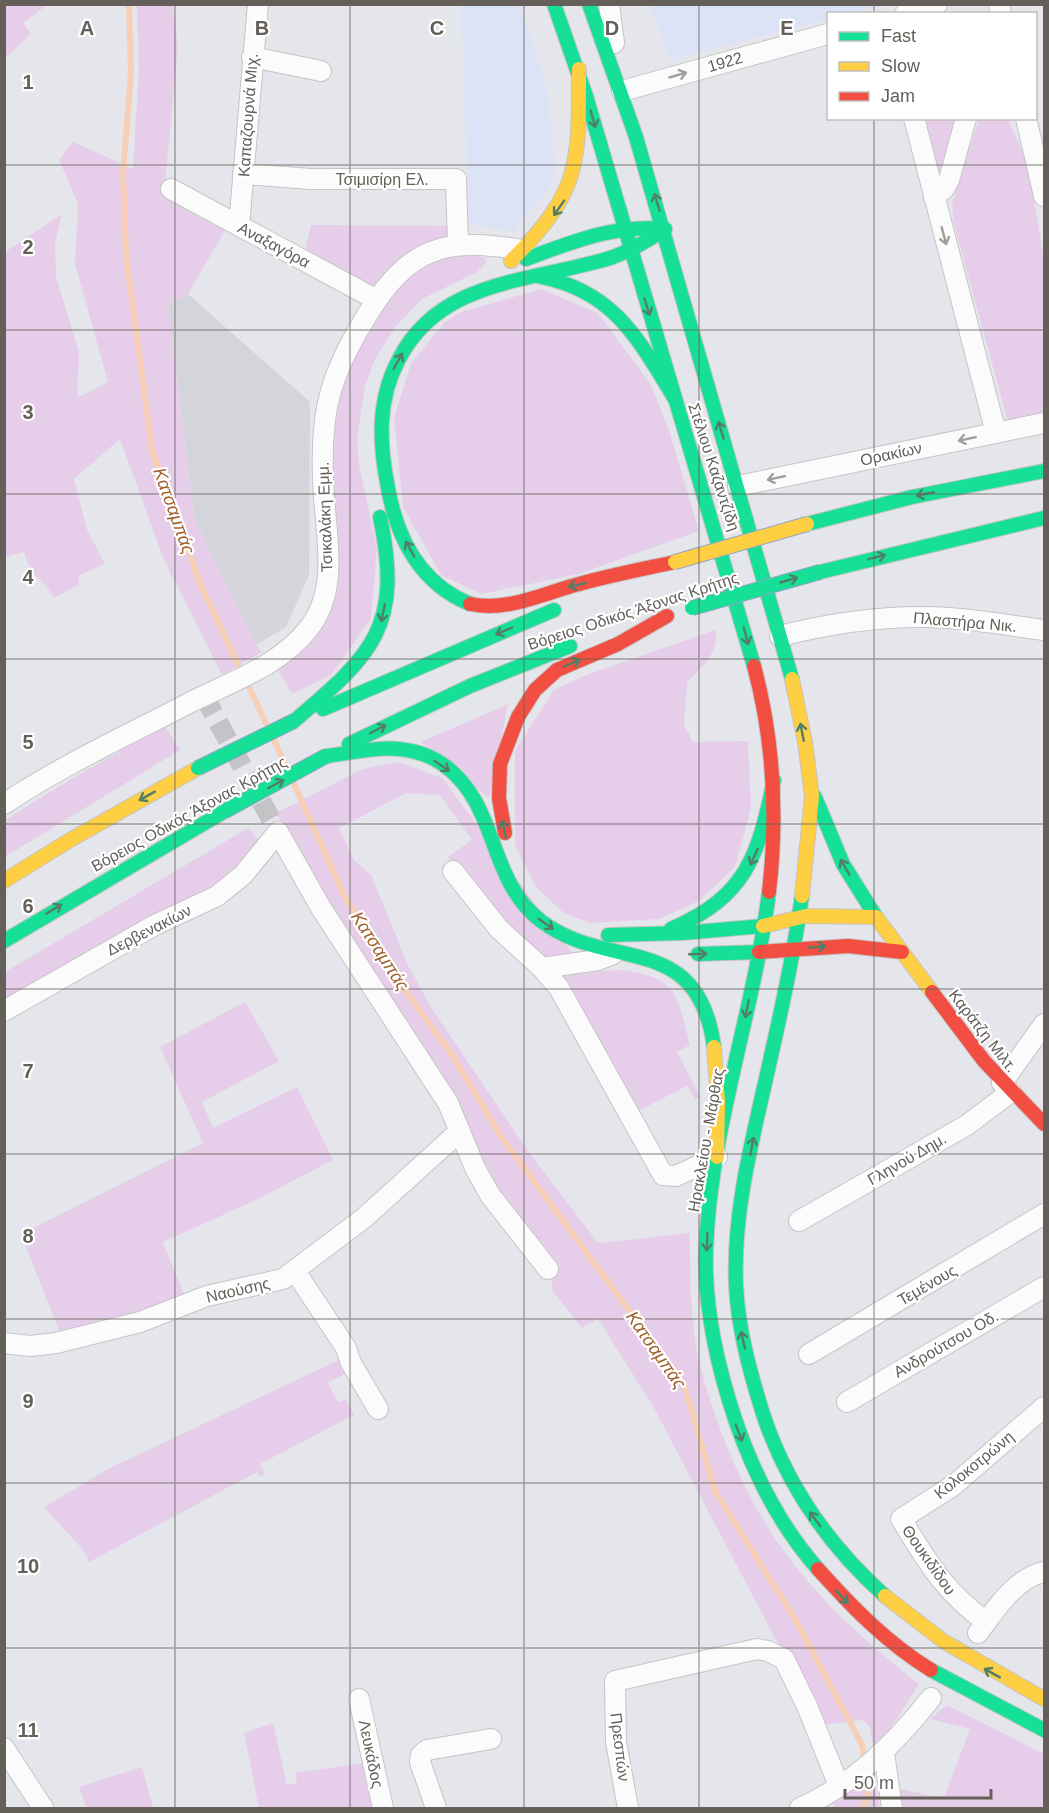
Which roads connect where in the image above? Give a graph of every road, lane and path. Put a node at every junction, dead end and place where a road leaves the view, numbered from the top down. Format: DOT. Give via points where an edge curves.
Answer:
graph roads {
  1 [pos="258,4"];
  2 [pos="554,4"];
  3 [pos="589,4"];
  4 [pos="609,4"];
  5 [pos="938,4"];
  6 [pos="912,12"];
  7 [pos="827,34"];
  8 [pos="252,57"];
  9 [pos="579,69"];
  10 [pos="321,72"];
  11 [pos="620,84"];
  12 [pos="914,120"];
  13 [pos="965,120"];
  14 [pos="1026,120"];
  15 [pos="243,174"];
  16 [pos="171,189"];
  17 [pos="1044,196"];
  18 [pos="933,197"];
  19 [pos="239,226"];
  20 [pos="624,228"];
  21 [pos="665,229"];
  22 [pos="458,244"];
  23 [pos="523,250"];
  24 [pos="630,250"];
  25 [pos="506,267"];
  26 [pos="533,276"];
  27 [pos="377,300"];
  28 [pos="675,399"];
  29 [pos="1044,423"];
  30 [pos="368,429"];
  31 [pos="996,433"];
  32 [pos="1044,471"];
  33 [pos="372,482"];
  34 [pos="738,486"];
  35 [pos="1044,518"];
  36 [pos="675,562"];
  37 [pos="667,616"];
  38 [pos="1044,630"];
  39 [pos="604,634"];
  40 [pos="780,636"];
  41 [pos="583,642"];
  42 [pos="294,721"];
  43 [pos="326,756"];
  44 [pos="774,780"];
  45 [pos="812,790"];
  46 [pos="4,804"];
  47 [pos="453,871"];
  48 [pos="4,881"];
  49 [pos="800,917"];
  50 [pos="876,917"];
  51 [pos="763,926"];
  52 [pos="653,935"];
  53 [pos="4,940"];
  54 [pos="794,949"];
  55 [pos="615,952"];
  56 [pos="759,952"];
  57 [pos="902,952"];
  58 [pos="640,956"];
  59 [pos="542,968"];
  60 [pos="4,1011"];
  61 [pos="1044,1024"];
  62 [pos="1006,1087"];
  63 [pos="1044,1124"];
  64 [pos="460,1131"];
  65 [pos="717,1157"];
  66 [pos="1044,1214"];
  67 [pos="799,1221"];
  68 [pos="548,1269"];
  69 [pos="295,1271"];
  70 [pos="1044,1287"];
  71 [pos="4,1343"];
  72 [pos="809,1354"];
  73 [pos="847,1402"];
  74 [pos="1044,1407"];
  75 [pos="378,1409"];
  76 [pos="901,1519"];
  77 [pos="1044,1572"];
  78 [pos="931,1698"];
  79 [pos="359,1699"];
  80 [pos="1044,1699"];
  81 [pos="1044,1730"];
  82 [pos="491,1739"];
  83 [pos="4,1748"];
  84 [pos="879,1757"];
  85 [pos="844,1783"];
  86 [pos="43,1809"];
  87 [pos="383,1809"];
  88 [pos="436,1809"];
  89 [pos="628,1809"];
  90 [pos="800,1809"];
  91 [pos="892,1809"];
  1 -- 8 [label="street, Καπαζουρνά Μιχ."];
  2 -- 9 [label="main road, Στέλιου Καζαντζίδη"];
  3 -- 11 [label="main road, Στέλιου Καζαντζίδη"];
  4 -- 11 [label="street"];
  5 -- 6 [label="street"];
  11 -- 7 [label="street, 1922, one-way"];
  8 -- 10 [label="street"];
  8 -- 15 [label="street, Καπαζουρνά Μιχ."];
  9 -- 20 [label="main road, Στέλιου Καζαντζίδη, one-way"];
  9 -- 23 [label="main road, one-way" via="578,157 572,183 559,208"];
  21 -- 11 [label="main road, Στέλιου Καζαντζίδη, one-way"];
  12 -- 18 [label="street"];
  13 -- 18 [label="street" via="949,180"];
  14 -- 17 [label="street"];
  15 -- 19 [label="street, Καπαζουρνά Μιχ."];
  15 -- 22 [label="street, Τσιμισίρη Ελ." via="311,180 456,178"];
  16 -- 19 [label="street, Αναξαγόρα"];
  18 -- 31 [label="street, one-way"];
  19 -- 27 [label="street, Αναξαγόρα"];
  20 -- 21 [label="main road"];
  20 -- 24 [label="main road, Στέλιου Καζαντζίδη"];
  20 -- 25 [label="main road"];
  21 -- 24 [label="main road"];
  34 -- 21 [label="main road, Στέλιου Καζαντζίδη, one-way"];
  22 -- 23 [label="street, Τσικαλάκη Εμμ."];
  22 -- 27 [label="street, Τσικαλάκη Εμμ." via="413,260"];
  23 -- 25 [label="main road"];
  24 -- 26 [label="main road"];
  24 -- 28 [label="main road, Στέλιου Καζαντζίδη, one-way"];
  25 -- 30 [label="main road" via="454,288 407,325 381,368"];
  26 -- 28 [label="main road" via="563,279 600,298 631,331"];
  36 -- 26 [label="main road, one-way" via="514,603 484,606 450,596 430,579 409,550 393,507 383,454 382,410 390,375 424,324 449,306 480,290"];
  27 -- 46 [label="street, Τσικαλάκη Εμμ." via="346,350 328,404 323,443 328,570 322,606 312,625 269,663 66,765"];
  28 -- 44 [label="main road, Στέλιου Καζαντζίδη, one-way" via="716,524 766,714"];
  29 -- 31 [label="street, Ορακίων"];
  31 -- 34 [label="street, Ορακίων, one-way"];
  32 -- 36 [label="main road, Βόρειος Οδικός Άξονας Κρήτης, one-way, bridge" via="912,497"];
  33 -- 42 [label="main road, one-way" via="388,553 388,592 376,637 348,674"];
  34 -- 40 [label="main road, Στέλιου Καζαντζίδη"];
  37 -- 35 [label="main road, Βόρειος Οδικός Άξονας Κρήτης, one-way, bridge" via="820,572"];
  36 -- 42 [label="main road, Βόρειος Οδικός Άξονας Κρήτης, one-way"];
  37 -- 39 [label="main road, Βόρειος Οδικός Άξονας Κρήτης"];
  52 -- 37 [label="main road, one-way" via="588,931 557,918 533,897 517,872 507,844 499,779 502,756 514,726 542,681"];
  38 -- 40 [label="street, Πλαστήρα Νικ." via="951,618 899,617 828,624"];
  45 -- 40 [label="main road, Στέλιου Καζαντζίδη, one-way"];
  43 -- 41 [label="main road, Βόρειος Οδικός Άξονας Κρήτης, one-way" via="470,686"];
  42 -- 48 [label="main road, Βόρειος Οδικός Άξονας Κρήτης, one-way, bridge" via="198,768"];
  53 -- 43 [label="main road, Βόρειος Οδικός Άξονας Κρήτης, one-way, bridge"];
  43 -- 55 [label="main road, one-way" via="396,748 420,753 441,764 476,797 499,863 521,902 560,934"];
  44 -- 51 [label="main road, Στέλιου Καζαντζίδη" via="773,838"];
  44 -- 52 [label="main road, one-way" via="757,852 738,885 698,918"];
  45 -- 49 [label="main road, Στέλιου Καζαντζίδη"];
  50 -- 45 [label="main road, Καράτζη Μιλτ., one-way" via="843,864"];
  47 -- 59 [label="street" via="499,929"];
  49 -- 50 [label="main road"];
  49 -- 51 [label="main road"];
  49 -- 54 [label="main road"];
  50 -- 57 [label="main road, Καράτζη Μιλτ."];
  51 -- 52 [label="main road"];
  51 -- 56 [label="main road, Στέλιου Καζαντζίδη"];
  54 -- 56 [label="main road"];
  54 -- 57 [label="main road, one-way" via="875,946"];
  80 -- 54 [label="main road, one-way" via="937,1640 869,1583 806,1507 776,1450 762,1412 737,1314 736,1254 752,1148"];
  55 -- 58 [label="main road"];
  55 -- 59 [label="street" via="598,960"];
  58 -- 56 [label="main road, one-way"];
  56 -- 65 [label="main road, Ηρακλείου - Μάρθας, one-way"];
  57 -- 62 [label="main road, Καράτζη Μιλτ."];
  58 -- 65 [label="main road" via="680,973 707,1018 718,1068"];
  59 -- 65 [label="street" via="559,988 663,1175 676,1176"];
  60 -- 64 [label="street, Δερβενακίων" via="155,925 217,896 243,875 279,832 321,908 440,1089"];
  61 -- 62 [label="street, Γληνού Δημ."];
  62 -- 63 [label="main road, Καράτζη Μιλτ."];
  62 -- 67 [label="street, Γληνού Δημ." via="967,1125"];
  64 -- 68 [label="street" via="490,1196"];
  64 -- 69 [label="street, Ναούσης" via="364,1218"];
  65 -- 81 [label="main road, Ηρακλείου - Μάρθας, one-way" via="706,1269 712,1340 738,1434 774,1508 822,1574 877,1631 926,1666"];
  66 -- 72 [label="street, Τεμένους"];
  69 -- 71 [label="street, Ναούσης" via="276,1282 207,1296 140,1322 66,1341 30,1346"];
  69 -- 75 [label="street" via="346,1348 351,1364"];
  70 -- 73 [label="street, Ανδρούτσου Οδ."];
  74 -- 76 [label="street, Κολοκοτρώνη" via="954,1485"];
  76 -- 77 [label="street, Θουκιδίδου" via="932,1568 982,1628 1022,1582"];
  78 -- 84 [label="street"];
  79 -- 87 [label="street, Λευκάδος"];
  82 -- 88 [label="street" via="427,1750 422,1755 420,1762"];
  83 -- 86 [label="street"];
  84 -- 85 [label="street"];
  84 -- 91 [label="street"];
  85 -- 89 [label="street, Πρεσπών" via="784,1659 757,1649 614,1684 616,1742"];
  85 -- 90 [label="street"];
}
